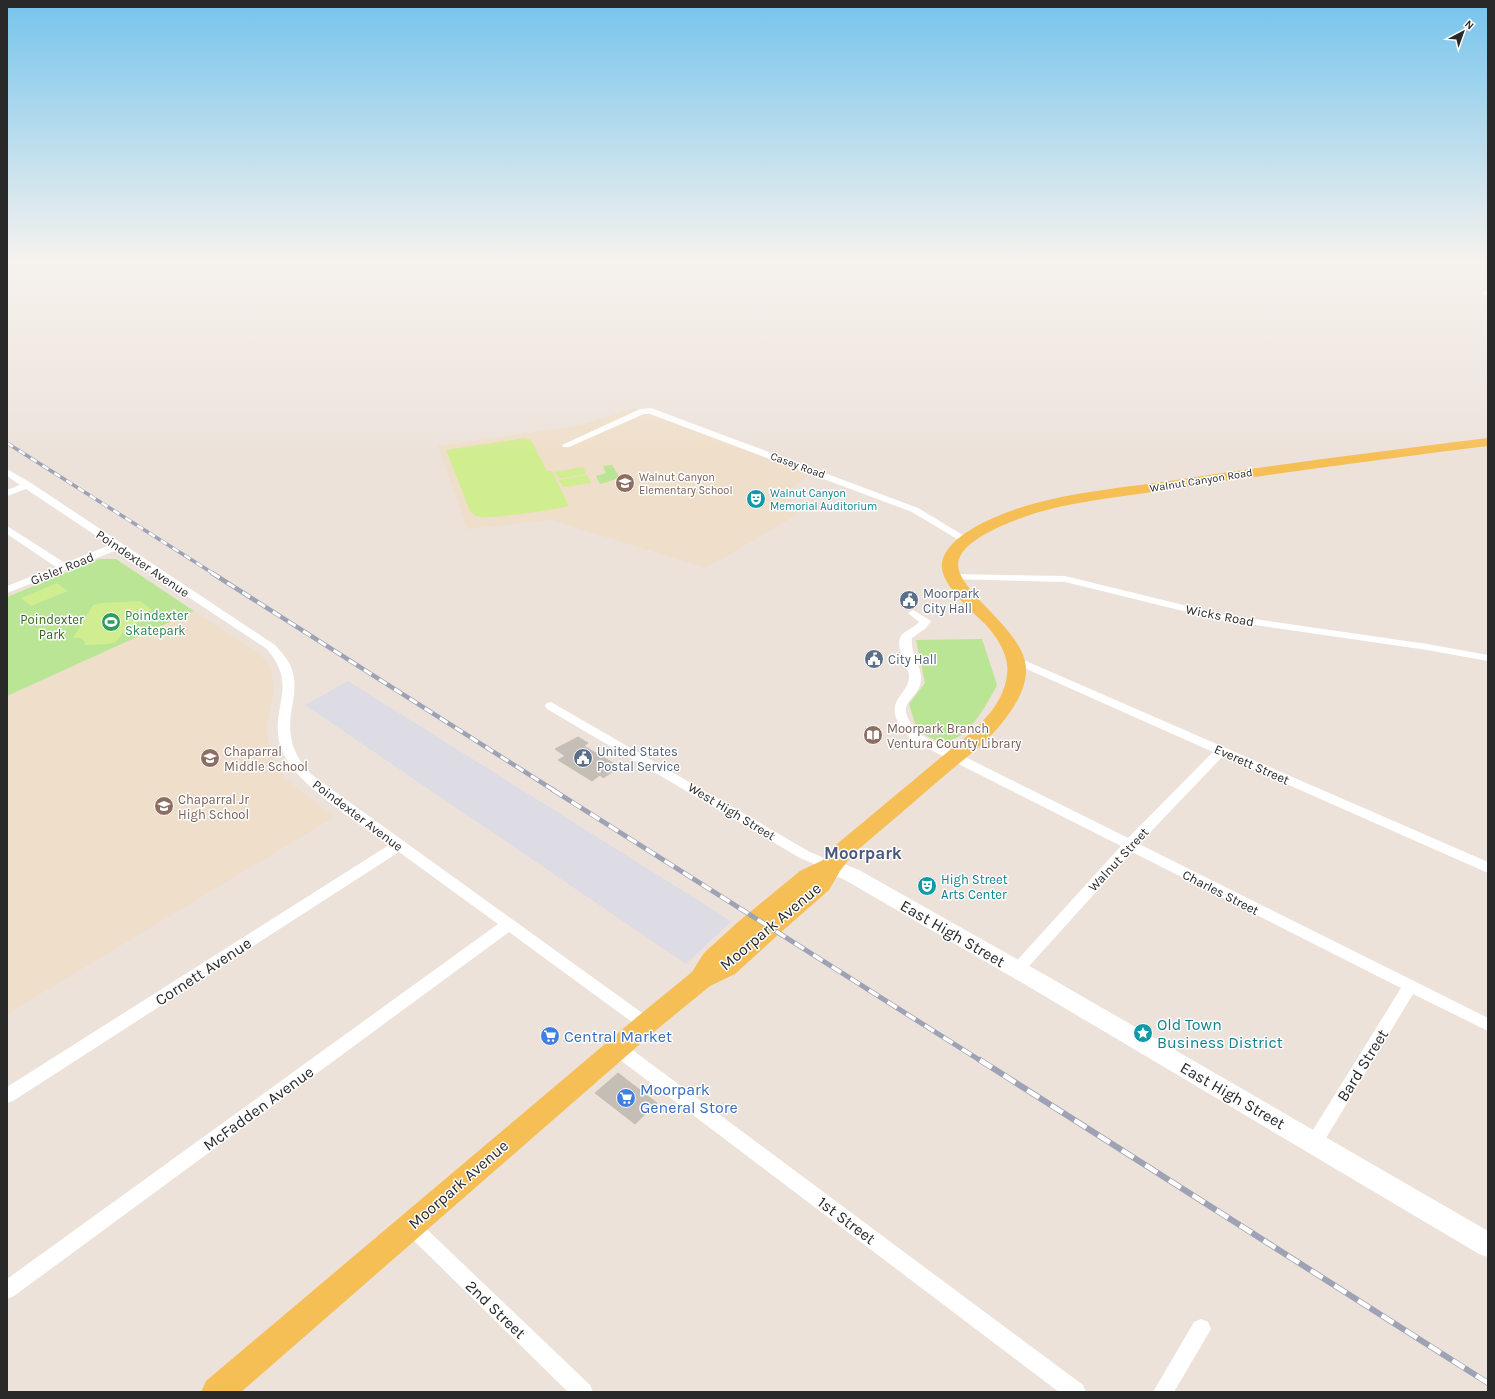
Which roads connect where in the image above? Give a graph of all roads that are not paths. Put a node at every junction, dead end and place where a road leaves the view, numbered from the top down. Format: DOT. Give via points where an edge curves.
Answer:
graph roads {
  1 [pos="1488,442"];
  2 [pos="566,445"];
  3 [pos="7,472"];
  4 [pos="28,485"];
  5 [pos="7,493"];
  6 [pos="7,529"];
  7 [pos="966,540"];
  8 [pos="116,546"];
  9 [pos="63,567"];
  10 [pos="953,578"];
  11 [pos="7,590"];
  12 [pos="913,613"];
  13 [pos="1488,658"];
  14 [pos="1015,660"];
  15 [pos="551,706"];
  16 [pos="1222,750"];
  17 [pos="954,757"];
  18 [pos="399,845"];
  19 [pos="1129,846"];
  20 [pos="831,866"];
  21 [pos="1488,868"];
  22 [pos="508,925"];
  23 [pos="1017,970"];
  24 [pos="1410,986"];
  25 [pos="646,1024"];
  26 [pos="1488,1025"];
  27 [pos="617,1048"];
  28 [pos="7,1096"];
  29 [pos="1314,1143"];
  30 [pos="410,1225"];
  31 [pos="1488,1245"];
  32 [pos="7,1290"];
  33 [pos="1201,1329"];
  34 [pos="217,1392"];
  35 [pos="583,1392"];
  36 [pos="1076,1392"];
  37 [pos="1163,1392"];
  1 -- 7 [label="main road, Walnut Canyon Road" via="1261,471 1045,506 997,523"];
  2 -- 7 [label="street, Casey Road" via="647,410 915,510"];
  3 -- 4 [label="street, Poindexter Avenue"];
  4 -- 5 [label="street"];
  4 -- 8 [label="street, Poindexter Avenue"];
  6 -- 9 [label="street"];
  7 -- 10 [label="main road, Walnut Canyon Road" via="955,549 951,558 949,566"];
  8 -- 9 [label="street, Gisler Road"];
  8 -- 18 [label="street, Poindexter Avenue" via="271,647 279,655 289,673 291,685 284,731 292,759 312,782"];
  9 -- 11 [label="street, Gisler Road"];
  10 -- 13 [label="street, Wicks Road" via="997,576 1065,579 1220,617"];
  10 -- 14 [label="main road, Moorpark Avenue" via="1000,630"];
  12 -- 17 [label="street, Charles Street" via="925,621 906,637 905,644 915,678 913,689 900,707 902,718 907,729 917,738"];
  14 -- 16 [label="street, Everett Street"];
  14 -- 17 [label="main road, Moorpark Avenue" via="1013,688 1007,701 986,729"];
  15 -- 20 [label="street, West High Street" via="805,854"];
  16 -- 19 [label="street, Walnut Street"];
  16 -- 21 [label="street, Everett Street"];
  17 -- 19 [label="street, Charles Street"];
  17 -- 20 [label="main road, Moorpark Avenue" via="845,849"];
  18 -- 22 [label="street, Poindexter Avenue"];
  18 -- 28 [label="street, Cornett Avenue"];
  19 -- 23 [label="street, Walnut Street"];
  19 -- 24 [label="street, Charles Street"];
  20 -- 23 [label="street, East High Street" via="852,875"];
  20 -- 25 [label="main road, Moorpark Avenue" via="821,884 726,967 701,979"];
  22 -- 25 [label="street, Poindexter Avenue"];
  22 -- 32 [label="street, McFadden Avenue"];
  23 -- 29 [label="street, East High Street"];
  24 -- 26 [label="street, Charles Street"];
  24 -- 29 [label="street, Bard Street"];
  25 -- 27 [label="main road, Moorpark Avenue"];
  27 -- 30 [label="main road, Moorpark Avenue"];
  27 -- 36 [label="street, 1st Street"];
  29 -- 31 [label="street, East High Street"];
  30 -- 34 [label="main road, Moorpark Avenue"];
  30 -- 35 [label="street, 2nd Street"];
  33 -- 37 [label="street"];
}
